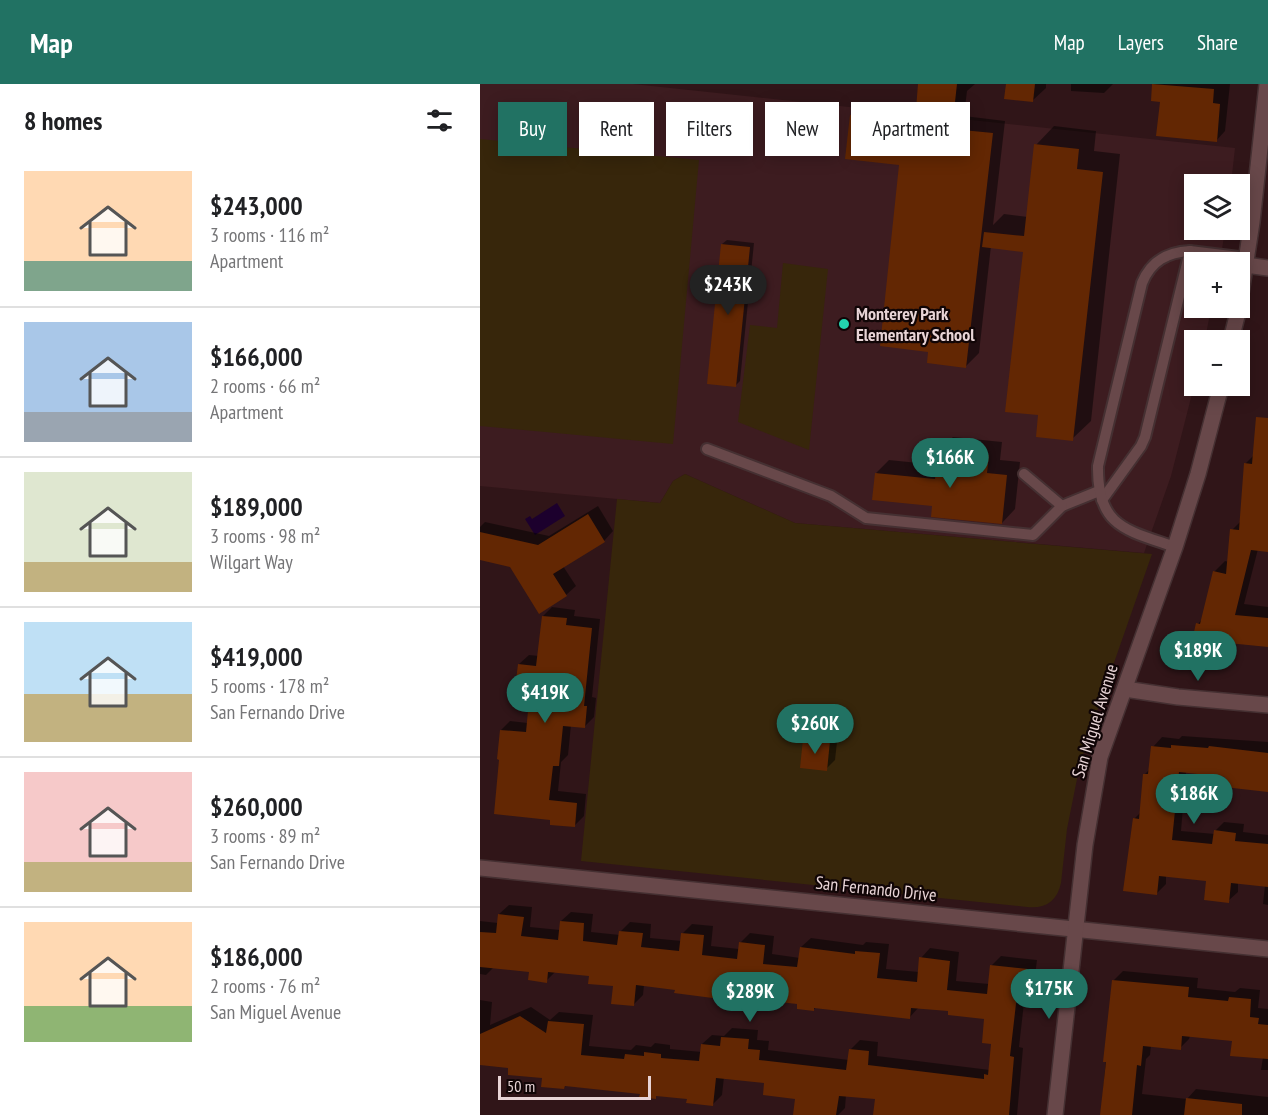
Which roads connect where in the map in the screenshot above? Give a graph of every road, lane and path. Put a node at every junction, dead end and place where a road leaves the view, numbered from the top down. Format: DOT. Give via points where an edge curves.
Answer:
graph roads {
  1 [pos="1267,84"];
  2 [pos="1190,251"];
  3 [pos="1195,252"];
  4 [pos="1247,252"];
  5 [pos="1250,263"];
  6 [pos="1268,268"];
  7 [pos="1218,396"];
  8 [pos="707,449"];
  9 [pos="1024,474"];
  10 [pos="1101,495"];
  11 [pos="1062,506"];
  12 [pos="1175,547"];
  13 [pos="1125,689"];
  14 [pos="1268,705"];
  15 [pos="480,868"];
  16 [pos="1077,929"];
  17 [pos="1268,949"];
  18 [pos="1055,1115"];
  1 -- 4 [label="street"];
  2 -- 3 [label="lane"];
  2 -- 10 [label="lane" via="1145,437"];
  2 -- 10 [label="lane" via="1163,257 1151,267 1142,283 1098,466"];
  5 -- 6 [label="street"];
  7 -- 12 [label="street, San Miguel Avenue"];
  8 -- 11 [label="lane" via="831,496 866,518 1033,535"];
  9 -- 11 [label="lane"];
  10 -- 11 [label="lane"];
  10 -- 12 [label="lane" via="1108,513 1120,526"];
  12 -- 13 [label="street, San Miguel Avenue"];
  13 -- 14 [label="street"];
  13 -- 16 [label="street, San Miguel Avenue" via="1098,765"];
  15 -- 16 [label="street, San Fernando Drive"];
  16 -- 17 [label="street, San Fernando Drive"];
  16 -- 18 [label="street, San Miguel Avenue"];
}
